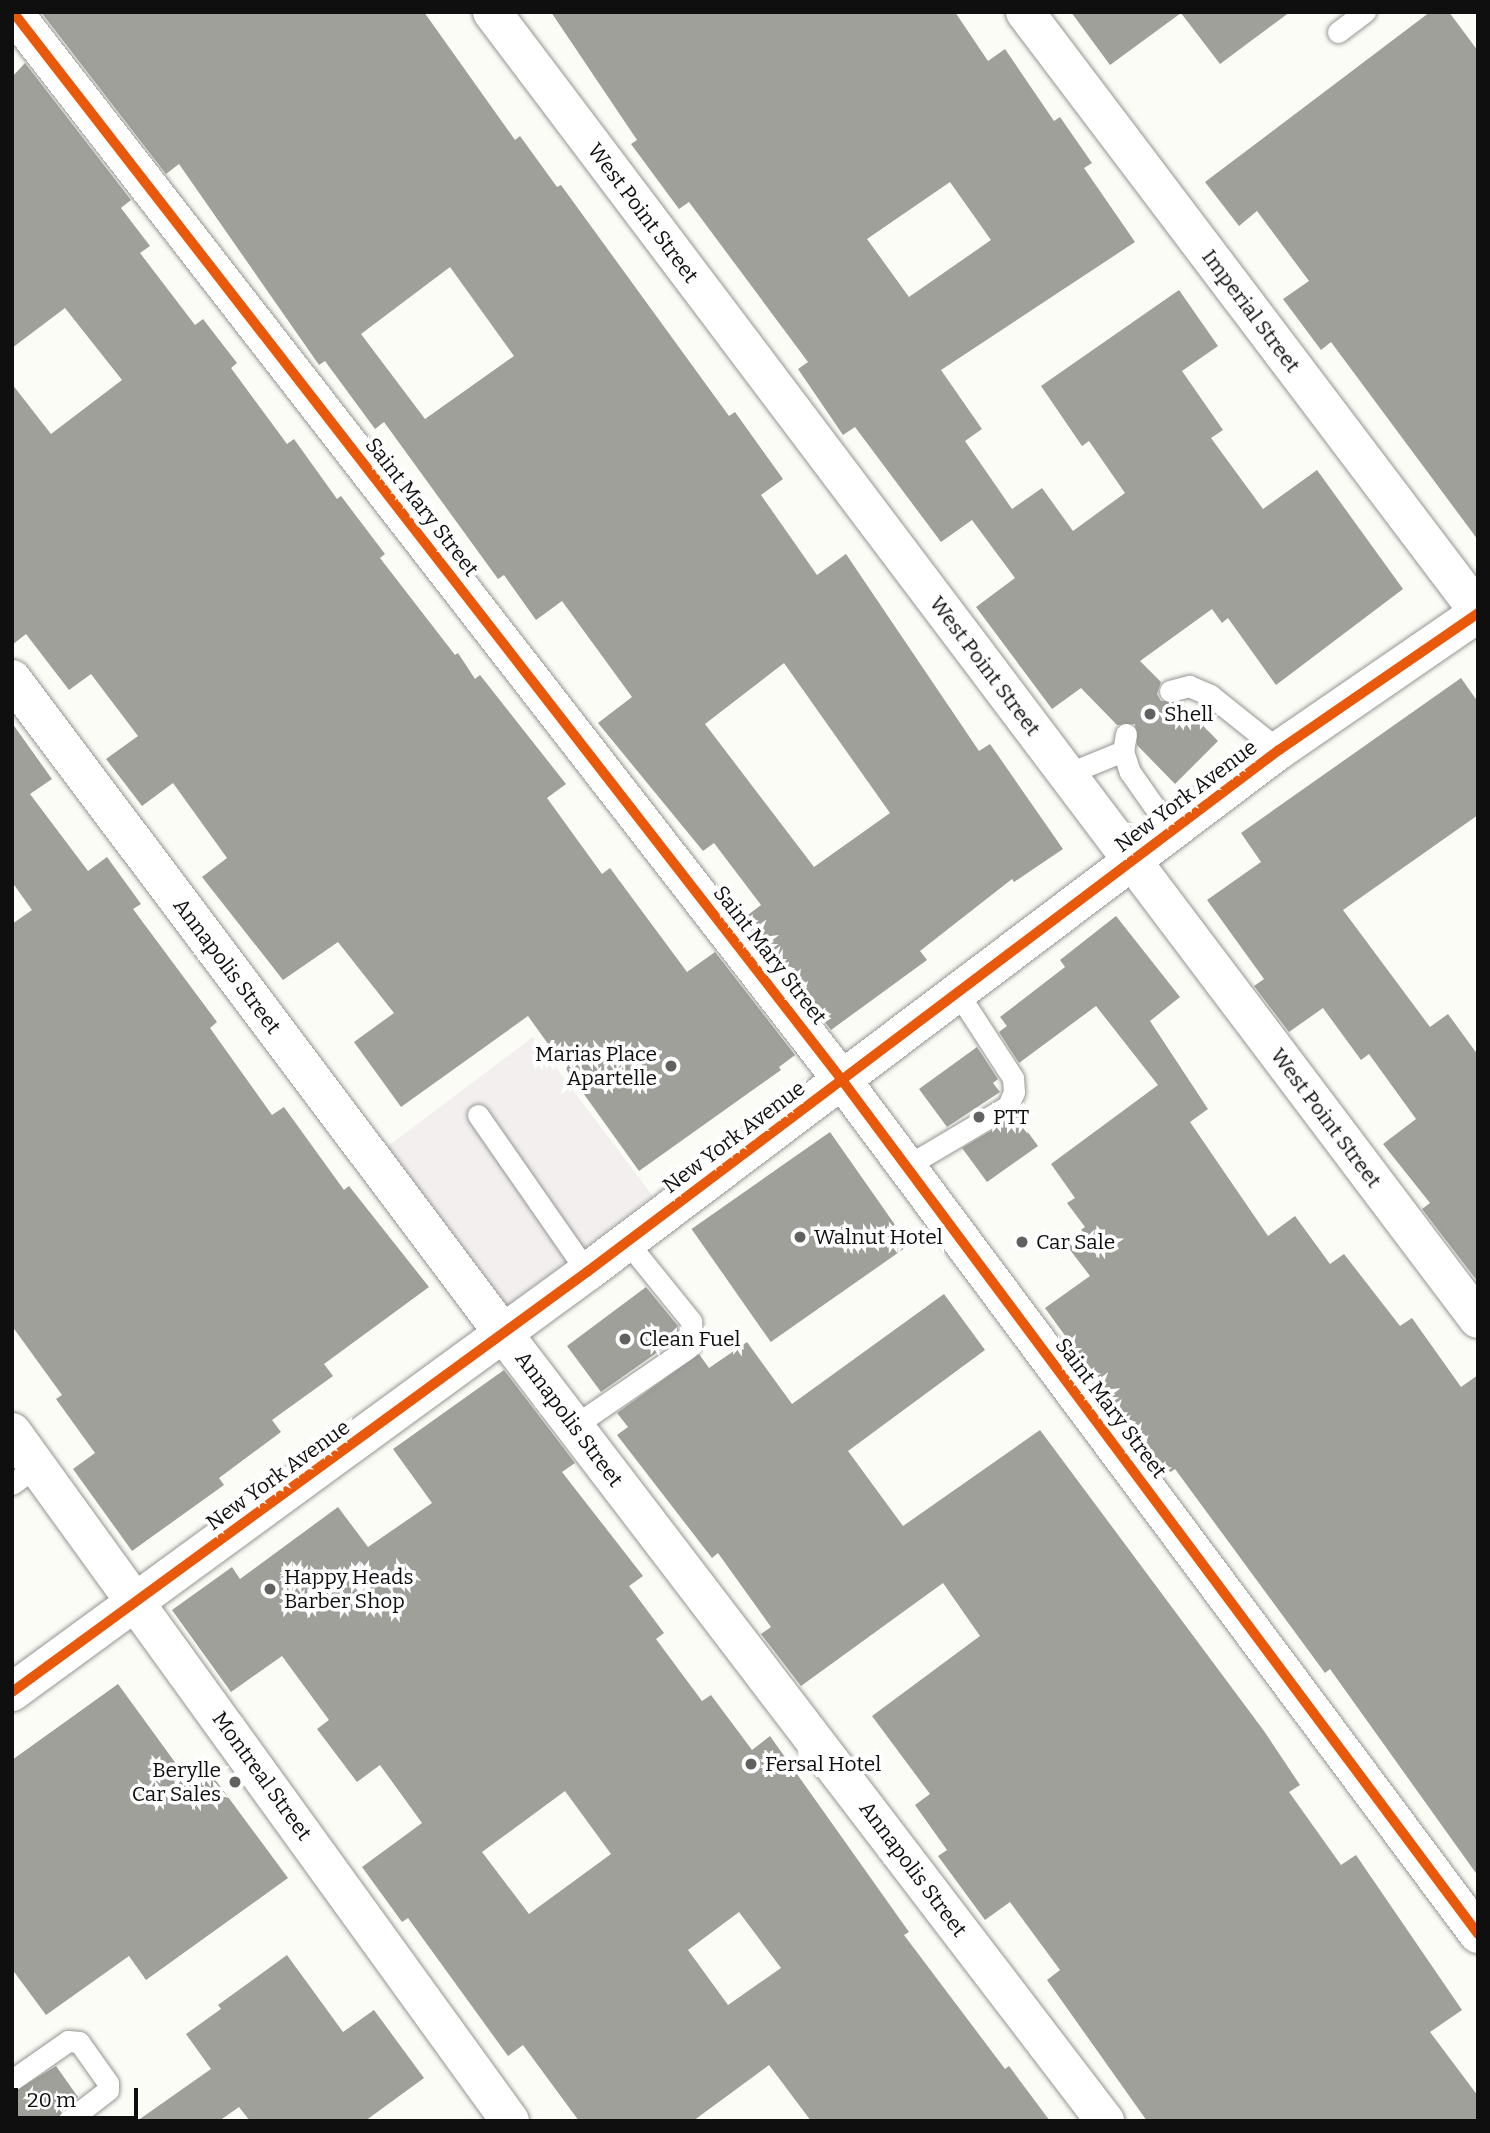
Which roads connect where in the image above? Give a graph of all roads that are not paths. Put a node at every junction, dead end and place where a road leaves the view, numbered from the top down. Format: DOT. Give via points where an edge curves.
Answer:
graph roads {
  1 [pos="13,12"];
  2 [pos="492,12"];
  3 [pos="1025,12"];
  4 [pos="1365,12"];
  5 [pos="1338,32"];
  6 [pos="1478,612"];
  7 [pos="12,679"];
  8 [pos="1170,691"];
  9 [pos="1279,750"];
  10 [pos="1067,774"];
  11 [pos="1172,832"];
  12 [pos="1132,861"];
  13 [pos="959,995"];
  14 [pos="842,1080"];
  15 [pos="478,1115"];
  16 [pos="907,1166"];
  17 [pos="627,1242"];
  18 [pos="587,1272"];
  19 [pos="1478,1319"];
  20 [pos="503,1333"];
  21 [pos="574,1426"];
  22 [pos="12,1432"];
  23 [pos="25,1475"];
  24 [pos="138,1603"];
  25 [pos="12,1692"];
  26 [pos="1478,1934"];
  27 [pos="12,2080"];
  28 [pos="68,2121"];
  29 [pos="510,2121"];
  30 [pos="1105,2121"];
  1 -- 14 [label="street, Saint Mary Street"];
  2 -- 10 [label="street, West Point Street"];
  3 -- 6 [label="street, Imperial Street" via="1112,109"];
  4 -- 5 [label="lane"];
  6 -- 9 [label="street, New York Avenue"];
  7 -- 20 [label="street, Annapolis Street"];
  8 -- 9 [label="lane" via="1189,686 1210,695"];
  9 -- 11 [label="street, New York Avenue"];
  10 -- 11 [label="lane" via="1124,742 1130,772"];
  10 -- 12 [label="street, West Point Street"];
  11 -- 12 [label="street, New York Avenue"];
  12 -- 13 [label="street, New York Avenue"];
  12 -- 19 [label="street, West Point Street"];
  13 -- 14 [label="street, New York Avenue"];
  13 -- 16 [label="lane" via="1013,1078 1014,1092 1008,1106"];
  14 -- 16 [label="street, Saint Mary Street"];
  14 -- 17 [label="street, New York Avenue"];
  15 -- 18 [label="lane"];
  16 -- 26 [label="street, Saint Mary Street"];
  17 -- 18 [label="street, New York Avenue"];
  17 -- 21 [label="lane" via="691,1321 692,1340 688,1349"];
  18 -- 20 [label="street, New York Avenue"];
  20 -- 21 [label="street, Annapolis Street"];
  20 -- 24 [label="street, New York Avenue"];
  21 -- 30 [label="street, Annapolis Street"];
  22 -- 23 [label="street, Montreal Street"];
  23 -- 24 [label="street, Montreal Street"];
  24 -- 25 [label="street, New York Avenue"];
  24 -- 29 [label="street, Montreal Street"];
  27 -- 28 [label="lane" via="68,2041 79,2042 108,2090"];
}
